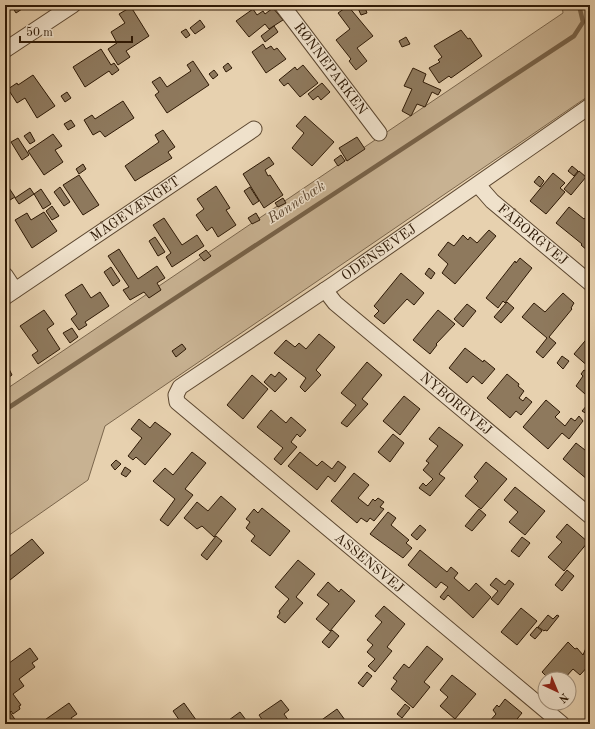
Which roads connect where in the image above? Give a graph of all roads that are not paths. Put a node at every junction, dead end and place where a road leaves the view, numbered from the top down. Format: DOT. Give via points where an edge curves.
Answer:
graph roads {
  1 [pos="73,5"];
  2 [pos="282,5"];
  3 [pos="5,50"];
  4 [pos="590,106"];
  5 [pos="254,130"];
  6 [pos="379,133"];
  7 [pos="478,185"];
  8 [pos="5,275"];
  9 [pos="590,283"];
  10 [pos="325,290"];
  11 [pos="10,293"];
  12 [pos="177,402"];
  13 [pos="590,516"];
  14 [pos="562,724"];
  1 -- 3 [label="street"];
  2 -- 6 [label="street, RØNNEPARKEN"];
  4 -- 7 [label="street, ODENSEVEJ"];
  5 -- 11 [label="street, MÅGEVÆNGET"];
  7 -- 9 [label="street, FÅBORGVEJ" via="492,201"];
  7 -- 10 [label="street, ODENSEVEJ"];
  8 -- 11 [label="street, MÅGEVÆNGET"];
  10 -- 12 [label="street, ODENSEVEJ" via="180,387 176,395"];
  10 -- 13 [label="street, NYBORGVEJ" via="336,303"];
  12 -- 14 [label="street, ASSENSVEJ"];
}
